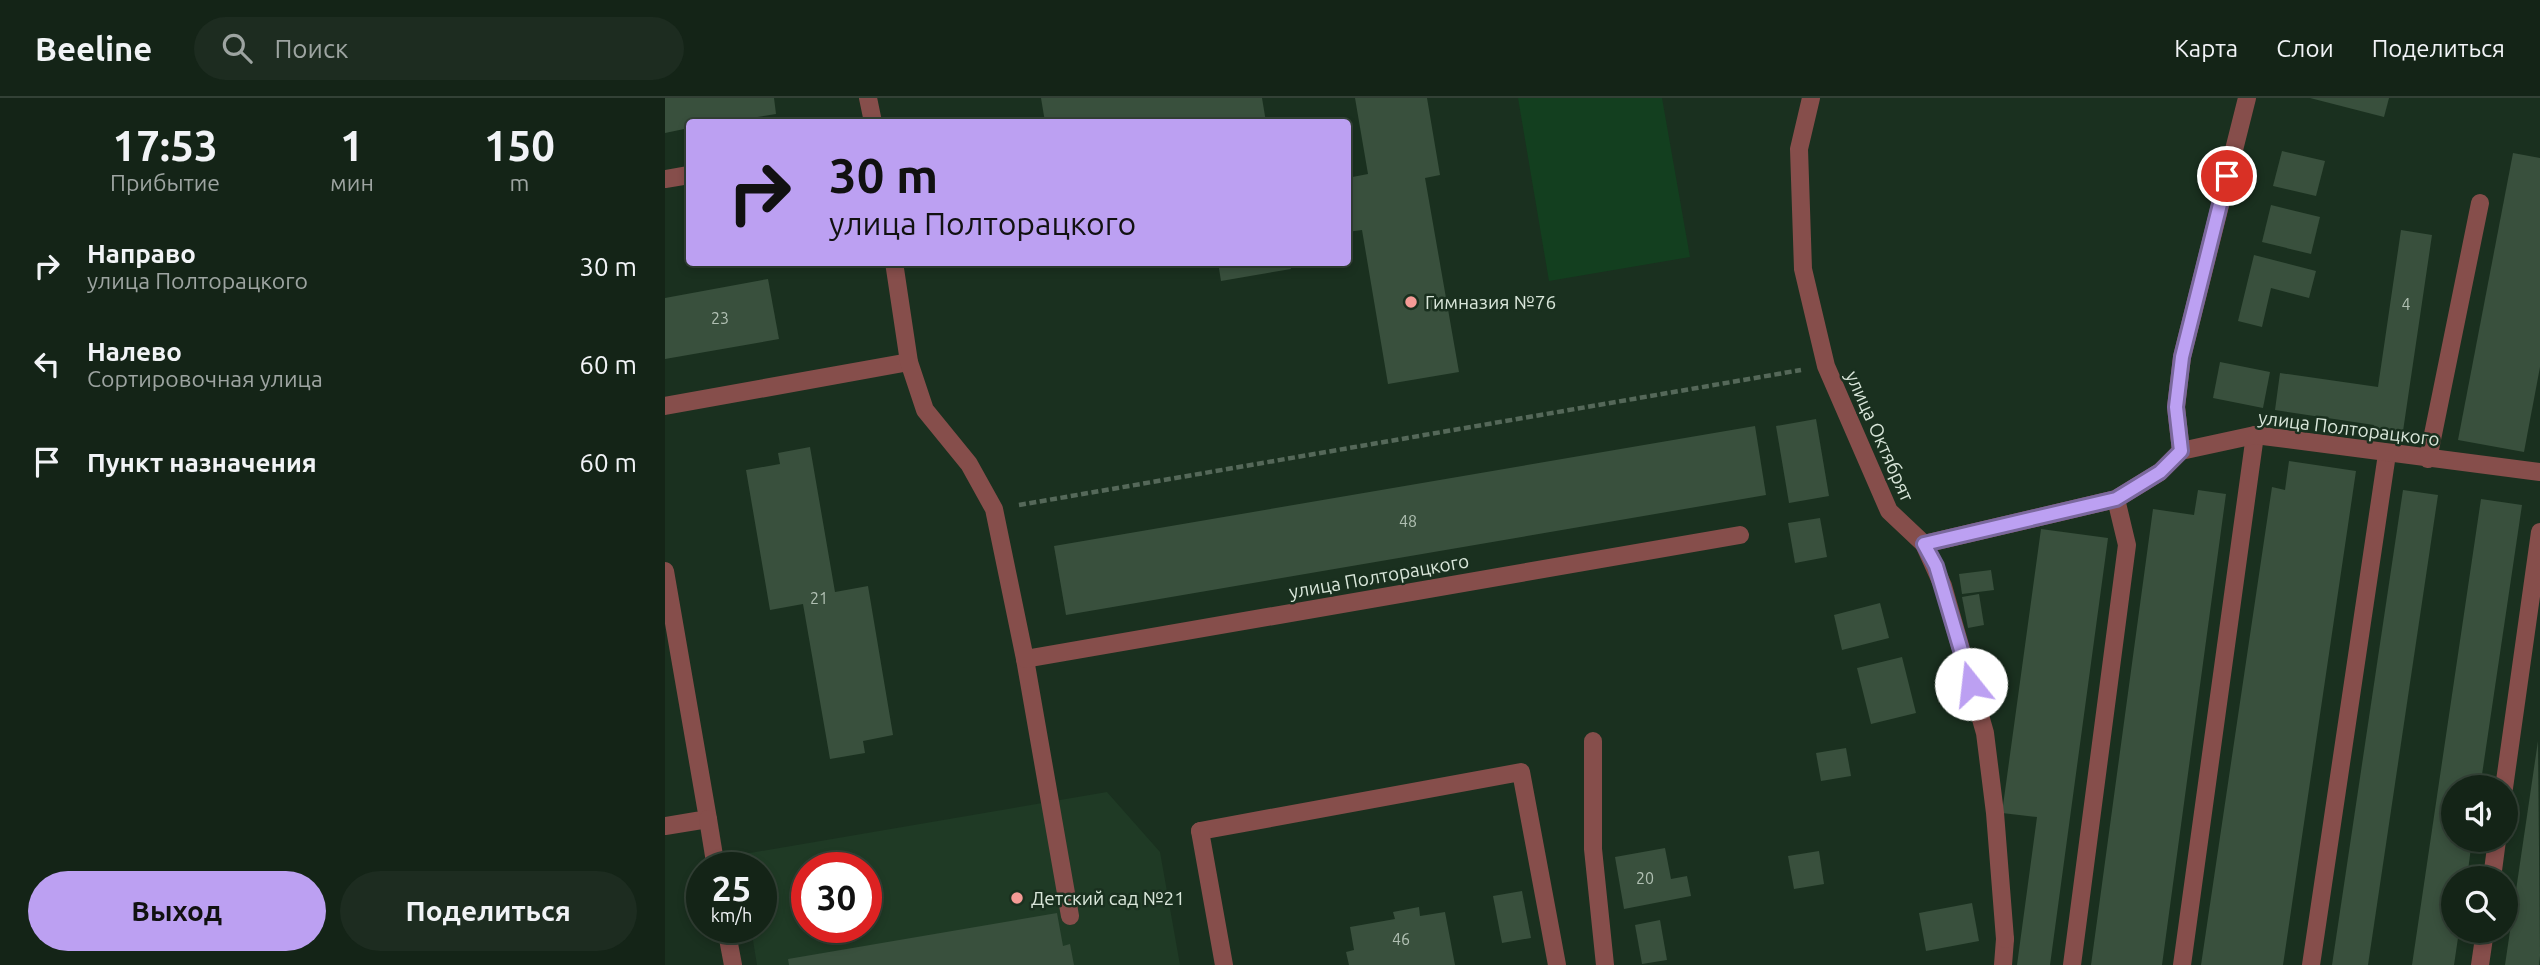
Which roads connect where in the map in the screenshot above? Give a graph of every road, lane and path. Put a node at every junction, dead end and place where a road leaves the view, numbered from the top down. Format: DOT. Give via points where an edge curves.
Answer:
graph roads {
  1 [pos="868,98"];
  2 [pos="1811,98"];
  3 [pos="2247,98"];
  4 [pos="872,119"];
  5 [pos="686,176"];
  6 [pos="665,179"];
  7 [pos="2480,203"];
  8 [pos="895,266"];
  9 [pos="909,362"];
  10 [pos="1826,366"];
  11 [pos="665,406"];
  12 [pos="2255,435"];
  13 [pos="2181,451"];
  14 [pos="2387,454"];
  15 [pos="2428,459"];
  16 [pos="2540,472"];
  17 [pos="2116,499"];
  18 [pos="994,509"];
  19 [pos="2540,532"];
  20 [pos="1740,534"];
  21 [pos="1924,544"];
  22 [pos="665,571"];
  23 [pos="1025,659"];
  24 [pos="1593,741"];
  25 [pos="2506,775"];
  26 [pos="708,819"];
  27 [pos="665,826"];
  28 [pos="713,852"];
  29 [pos="1070,916"];
  30 [pos="729,943"];
  31 [pos="2483,943"];
  32 [pos="733,965"];
  33 [pos="1224,965"];
  34 [pos="1557,965"];
  35 [pos="1605,965"];
  36 [pos="2003,965"];
  37 [pos="2072,965"];
  38 [pos="2182,965"];
  39 [pos="2311,965"];
  40 [pos="2480,965"];
  1 -- 4 [label="street"];
  2 -- 10 [label="street, улица Октябрят" via="1799,149 1799,218 1803,269"];
  3 -- 13 [label="street" via="2182,357 2176,407"];
  5 -- 6 [label="street"];
  7 -- 15 [label="street"];
  8 -- 9 [label="street"];
  9 -- 11 [label="street"];
  9 -- 18 [label="street" via="925,410 969,464"];
  10 -- 18 [label="path"];
  10 -- 21 [label="street, улица Октябрят" via="1889,511"];
  12 -- 13 [label="street, улица Полторацкого"];
  12 -- 14 [label="street, улица Полторацкого"];
  12 -- 38 [label="street"];
  13 -- 17 [label="street" via="2160,472"];
  14 -- 15 [label="street, улица Полторацкого"];
  14 -- 39 [label="street"];
  15 -- 16 [label="street, улица Полторацкого"];
  17 -- 21 [label="street"];
  17 -- 37 [label="street" via="2127,545"];
  18 -- 23 [label="street"];
  19 -- 25 [label="street"];
  20 -- 23 [label="street, улица Полторацкого"];
  21 -- 36 [label="street, улица Октябрят" via="1940,576 1985,733 2005,939"];
  22 -- 26 [label="street"];
  23 -- 29 [label="street"];
  24 -- 35 [label="street" via="1593,849"];
  26 -- 27 [label="street"];
  26 -- 28 [label="street"];
  30 -- 32 [label="street"];
  31 -- 40 [label="street"];
  33 -- 34 [label="street" via="1200,831 1521,772"];
}
